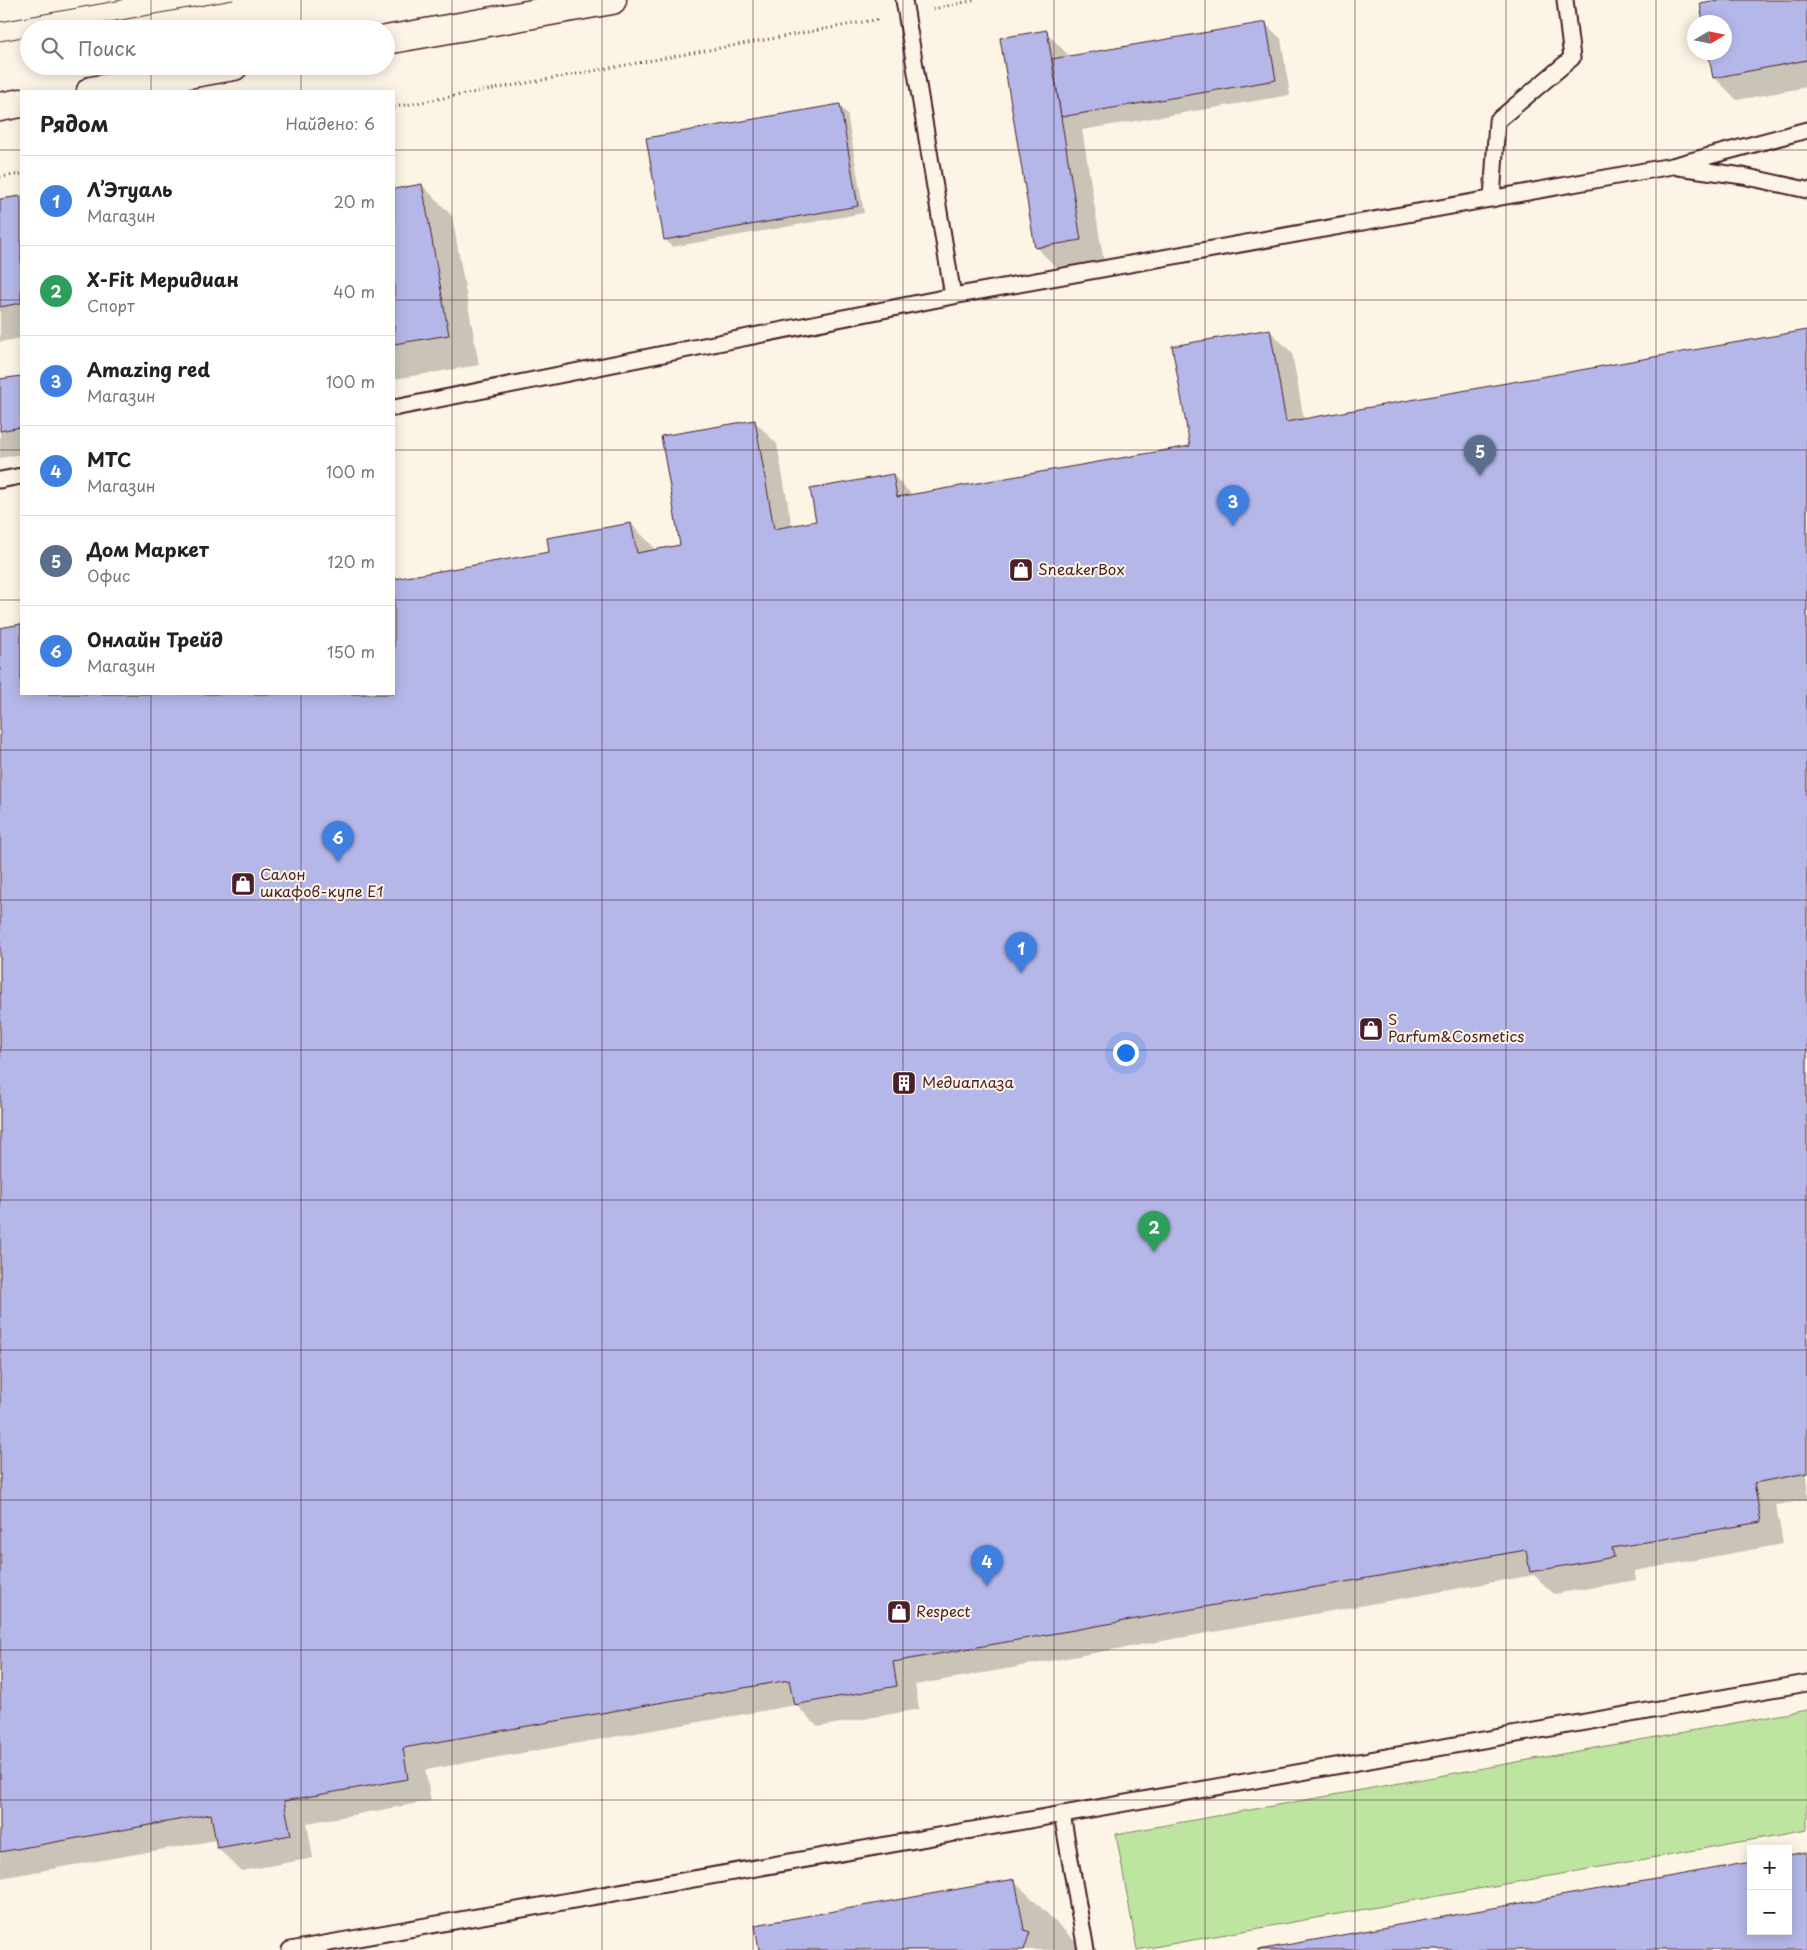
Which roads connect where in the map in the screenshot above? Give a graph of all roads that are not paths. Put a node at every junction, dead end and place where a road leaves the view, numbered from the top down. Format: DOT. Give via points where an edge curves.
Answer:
graph roads {
  1 [pos="612,0"];
  2 [pos="1565,0"];
  3 [pos="905,7"];
  4 [pos="395,38"];
  5 [pos="183,75"];
  6 [pos="97,90"];
  7 [pos="20,103"];
  8 [pos="0,107"];
  9 [pos="1807,130"];
  10 [pos="1672,166"];
  11 [pos="1807,190"];
  12 [pos="1492,199"];
  13 [pos="953,296"];
  14 [pos="395,408"];
  15 [pos="20,476"];
  16 [pos="0,480"];
  17 [pos="1807,1683"];
  18 [pos="1062,1814"];
  19 [pos="290,1950"];
  20 [pos="1086,1950"];
  1 -- 4 [label="street"];
  2 -- 12 [label="lane" via="1572,58 1497,122"];
  3 -- 13 [label="lane"];
  5 -- 6 [label="street"];
  7 -- 8 [label="street"];
  9 -- 10 [label="lane"];
  10 -- 11 [label="lane" via="1743,176"];
  10 -- 12 [label="lane"];
  12 -- 13 [label="lane"];
  13 -- 14 [label="lane"];
  15 -- 16 [label="lane"];
  17 -- 18 [label="lane"];
  18 -- 19 [label="lane"];
  18 -- 20 [label="lane"];
}
